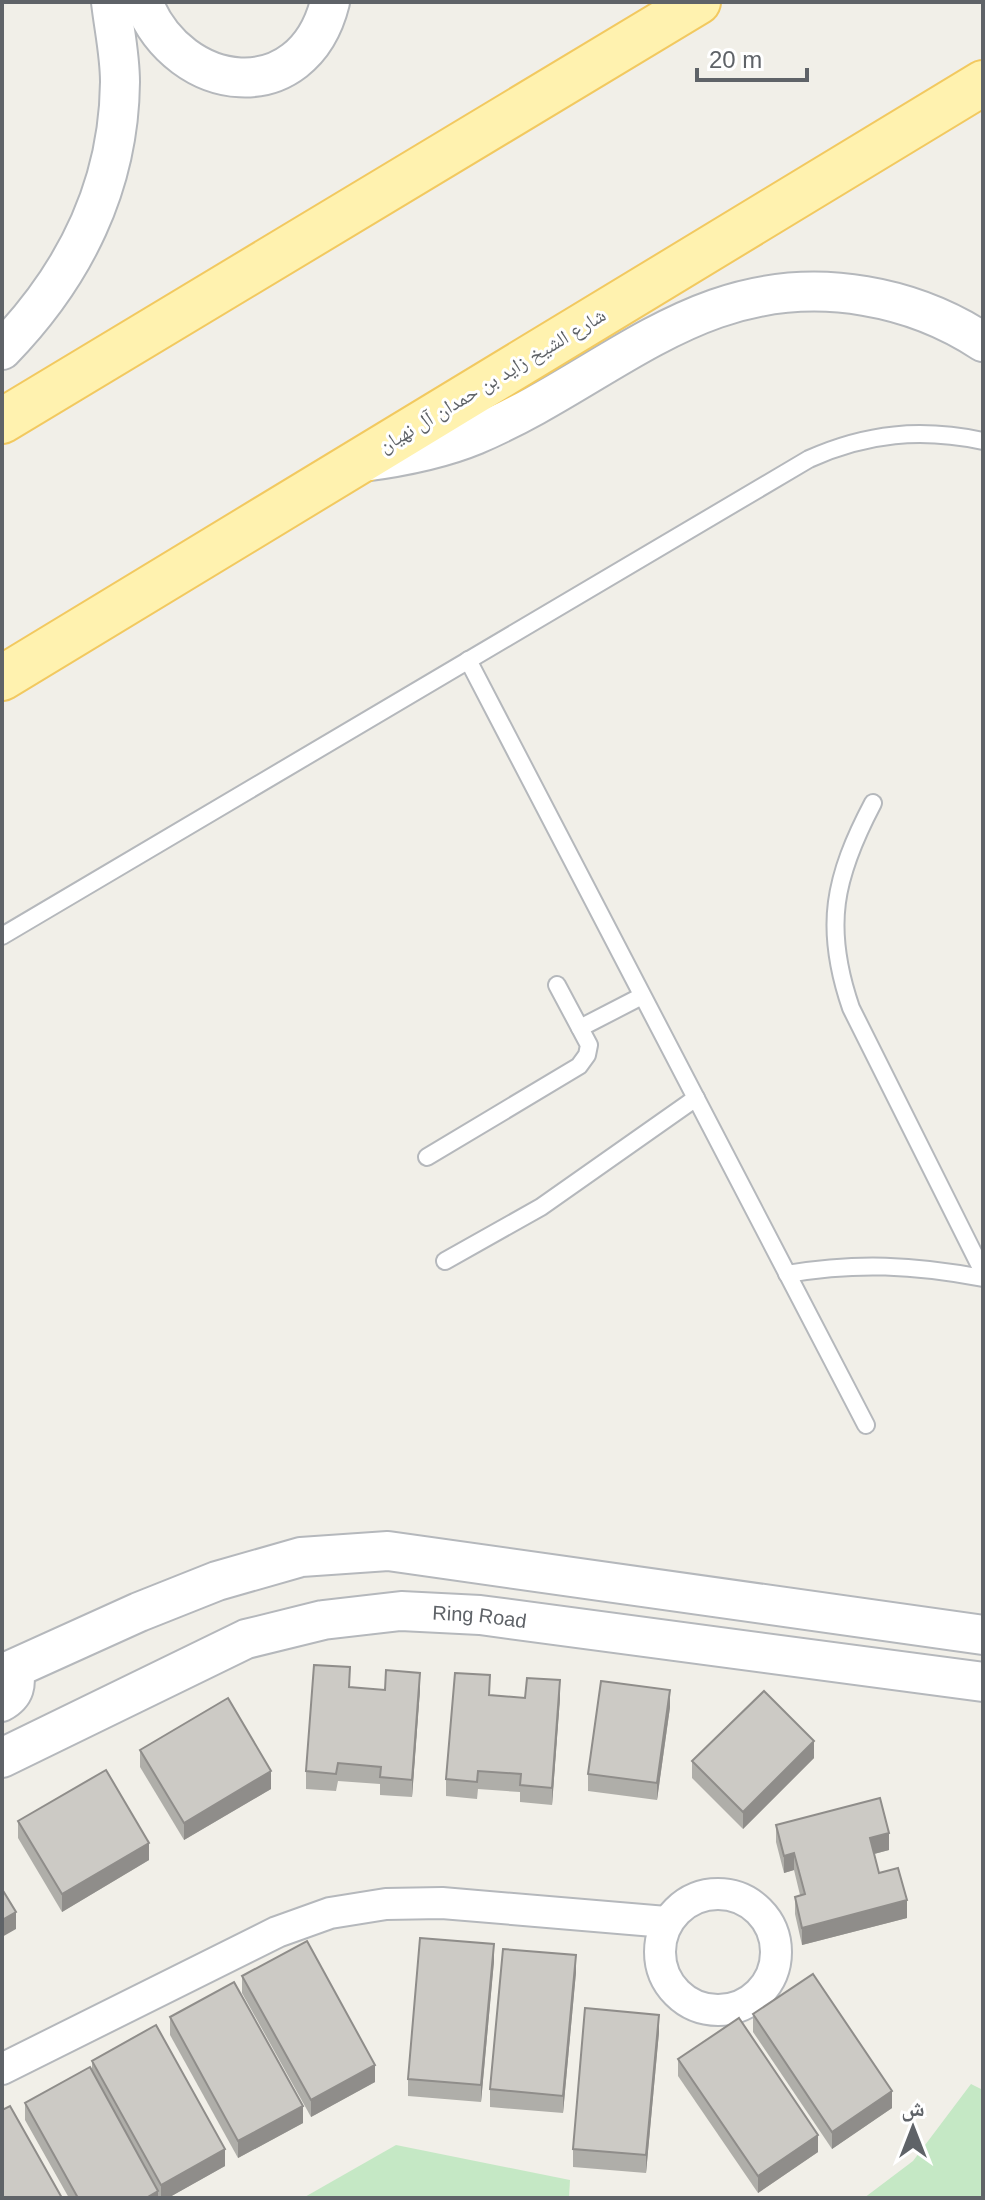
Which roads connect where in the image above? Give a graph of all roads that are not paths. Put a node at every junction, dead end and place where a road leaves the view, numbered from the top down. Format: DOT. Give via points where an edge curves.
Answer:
graph roads {
  1 [pos="111,2"];
  2 [pos="143,2"];
  3 [pos="330,2"];
  4 [pos="698,2"];
  5 [pos="983,83"];
  6 [pos="983,342"];
  7 [pos="2,350"];
  8 [pos="2,421"];
  9 [pos="983,441"];
  10 [pos="356,463"];
  11 [pos="468,660"];
  12 [pos="2,678"];
  13 [pos="873,803"];
  14 [pos="2,936"];
  15 [pos="557,985"];
  16 [pos="642,996"];
  17 [pos="580,1028"];
  18 [pos="696,1098"];
  19 [pos="427,1157"];
  20 [pos="445,1261"];
  21 [pos="983,1272"];
  22 [pos="787,1274"];
  23 [pos="983,1278"];
  24 [pos="866,1425"];
  25 [pos="983,1635"];
  26 [pos="9,1670"];
  27 [pos="983,1682"];
  28 [pos="2,1706"];
  29 [pos="2,1758"];
  30 [pos="666,1922"];
  31 [pos="2,2069"];
  1 -- 7 [label="street" via="120,78 118,127 108,175 66,272"];
  2 -- 3 [label="street" via="166,40 188,59 213,74 240,79 267,75 291,62 312,44"];
  4 -- 8 [label="main road"];
  5 -- 10 [label="main road, شارع الشيخ زايد بن حمدان آل نهيان"];
  6 -- 10 [label="street" via="943,320 882,299 818,291 753,297 663,330 473,436 396,458"];
  9 -- 11 [label="lane" via="894,434 836,447"];
  10 -- 12 [label="main road, شارع الشيخ زايد بن حمدان آل نهيان"];
  11 -- 14 [label="lane"];
  11 -- 16 [label="lane"];
  13 -- 21 [label="lane" via="840,882 835,933 843,983"];
  15 -- 17 [label="lane"];
  16 -- 17 [label="lane"];
  16 -- 18 [label="lane"];
  17 -- 19 [label="lane" via="589,1045 579,1066"];
  18 -- 20 [label="lane" via="541,1207"];
  18 -- 22 [label="lane"];
  22 -- 23 [label="lane" via="895,1265"];
  22 -- 24 [label="lane"];
  25 -- 26 [label="street" via="388,1551 301,1557 217,1581"];
  26 -- 28 [label="street" via="20,1679 18,1692"];
  27 -- 29 [label="street, Ring Road" via="480,1615 401,1611 323,1620 246,1639"];
  30 -- 31 [label="street" via="442,1903 330,1913 277,1932"];
}
